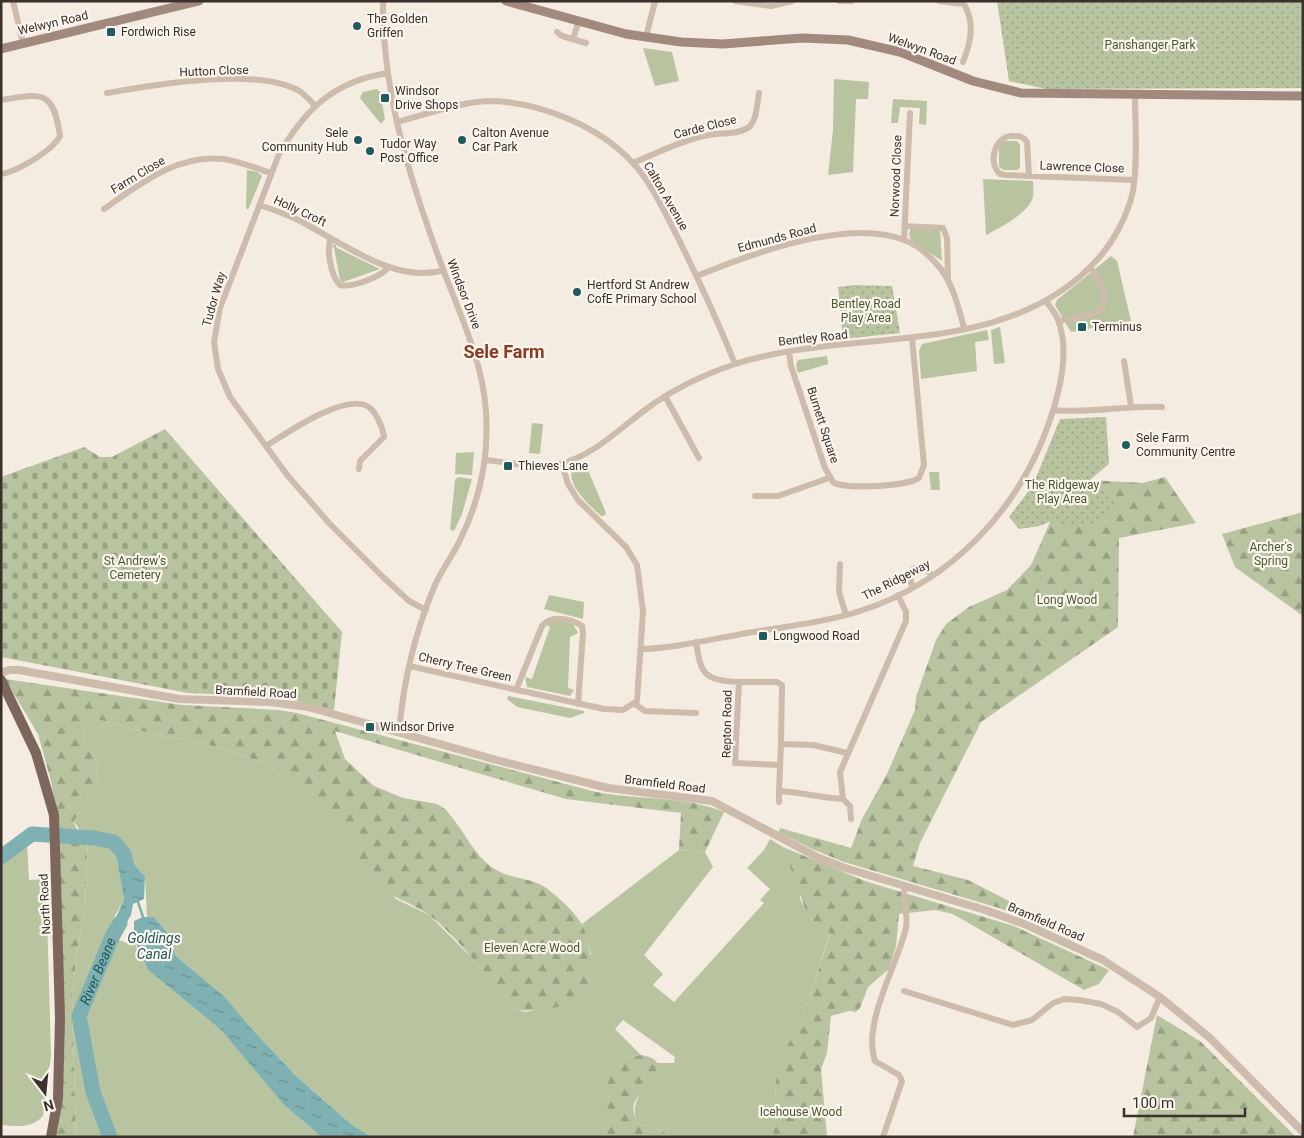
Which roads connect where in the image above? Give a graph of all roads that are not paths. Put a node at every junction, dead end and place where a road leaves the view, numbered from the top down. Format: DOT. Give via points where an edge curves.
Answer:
graph roads {
  1 [pos="13,1"];
  2 [pos="199,1"];
  3 [pos="383,1"];
  4 [pos="506,1"];
  5 [pos="655,1"];
  6 [pos="734,1"];
  7 [pos="792,1"];
  8 [pos="839,1"];
  9 [pos="852,1"];
  10 [pos="939,1"];
  11 [pos="579,20"];
  12 [pos="557,32"];
  13 [pos="646,37"];
  14 [pos="573,39"];
  15 [pos="586,43"];
  16 [pos="23,44"];
  17 [pos="1,48"];
  18 [pos="963,62"];
  19 [pos="388,72"];
  20 [pos="107,93"];
  21 [pos="759,94"];
  22 [pos="1136,94"];
  23 [pos="1303,96"];
  24 [pos="1,100"];
  25 [pos="315,106"];
  26 [pos="910,113"];
  27 [pos="397,122"];
  28 [pos="633,163"];
  29 [pos="271,173"];
  30 [pos="1,174"];
  31 [pos="1029,176"];
  32 [pos="1134,180"];
  33 [pos="260,205"];
  34 [pos="104,209"];
  35 [pos="905,226"];
  36 [pos="331,238"];
  37 [pos="904,240"];
  38 [pos="388,268"];
  39 [pos="1090,268"];
  40 [pos="444,270"];
  41 [pos="697,276"];
  42 [pos="948,281"];
  43 [pos="1046,301"];
  44 [pos="1059,321"];
  45 [pos="964,328"];
  46 [pos="912,338"];
  47 [pos="790,352"];
  48 [pos="1124,362"];
  49 [pos="735,364"];
  50 [pos="665,396"];
  51 [pos="1131,406"];
  52 [pos="1162,407"];
  53 [pos="1053,410"];
  54 [pos="266,446"];
  55 [pos="699,458"];
  56 [pos="485,460"];
  57 [pos="562,464"];
  58 [pos="359,469"];
  59 [pos="829,478"];
  60 [pos="755,496"];
  61 [pos="840,564"];
  62 [pos="932,576"];
  63 [pos="912,587"];
  64 [pos="898,595"];
  65 [pos="426,610"];
  66 [pos="846,615"];
  67 [pos="696,642"];
  68 [pos="641,649"];
  69 [pos="409,666"];
  70 [pos="1,673"];
  71 [pos="1,680"];
  72 [pos="739,682"];
  73 [pos="516,690"];
  74 [pos="578,704"];
  75 [pos="635,704"];
  76 [pos="696,714"];
  77 [pos="399,734"];
  78 [pos="781,744"];
  79 [pos="847,753"];
  80 [pos="780,765"];
  81 [pos="779,791"];
  82 [pos="842,799"];
  83 [pos="779,802"];
  84 [pos="851,819"];
  85 [pos="905,886"];
  86 [pos="904,991"];
  87 [pos="1160,997"];
  88 [pos="1303,1132"];
  89 [pos="51,1137"];
  90 [pos="884,1137"];
  1 -- 16 [label="street"];
  2 -- 16 [label="main road, Welwyn Road"];
  3 -- 19 [label="street, Windsor Drive"];
  4 -- 11 [label="main road, Welwyn Road"];
  5 -- 13 [label="street"];
  6 -- 7 [label="street" via="771,6"];
  8 -- 9 [label="street"];
  10 -- 18 [label="street" via="964,4 968,10 971,39"];
  11 -- 13 [label="main road, Welwyn Road"];
  11 -- 14 [label="street"];
  12 -- 14 [label="street"];
  13 -- 22 [label="main road, Welwyn Road" via="706,44 775,38 848,40 900,52 973,80 1013,91"];
  14 -- 15 [label="street"];
  16 -- 17 [label="main road, Welwyn Road"];
  19 -- 25 [label="street, Tudor Way" via="347,83"];
  19 -- 27 [label="street, Windsor Drive"];
  20 -- 25 [label="street, Hutton Close" via="213,80 261,81 294,89"];
  21 -- 28 [label="street, Carde Close" via="755,115 748,128 690,140"];
  22 -- 23 [label="main road, Welwyn Road"];
  22 -- 32 [label="street, Bentley Road"];
  24 -- 30 [label="street" via="36,94 46,98 60,136 40,154"];
  25 -- 29 [label="street, Tudor Way" via="290,136"];
  26 -- 35 [label="street, Norwood Close"];
  27 -- 28 [label="street, Calton Avenue" via="471,103 492,101 530,106 564,116 584,127 619,149"];
  27 -- 40 [label="street, Windsor Drive" via="418,199"];
  28 -- 41 [label="street, Calton Avenue" via="659,202"];
  29 -- 33 [label="street, Tudor Way"];
  29 -- 34 [label="street, Farm Close" via="224,160 197,159 184,162 142,184"];
  31 -- 31 [label="street, Lawrence Close" via="997,172 994,162 996,145 1001,138 1020,136 1027,142"];
  31 -- 32 [label="street, Lawrence Close"];
  32 -- 39 [label="street, Bentley Road" via="1130,201 1118,228"];
  33 -- 36 [label="street, Holly Croft"];
  33 -- 54 [label="street, Tudor Way" via="223,300 214,342 224,385"];
  35 -- 37 [label="street, Norwood Close"];
  35 -- 42 [label="street" via="943,228 947,238"];
  36 -- 38 [label="street, Holly Croft"];
  36 -- 38 [label="street, Holly Croft" via="329,248 335,277 340,285 348,286 383,273"];
  37 -- 41 [label="street, Edmunds Road" via="869,233 823,237 774,248"];
  37 -- 42 [label="street, Edmunds Road" via="923,251"];
  38 -- 40 [label="street, Holly Croft" via="431,273"];
  39 -- 43 [label="street, Bentley Road"];
  39 -- 44 [label="street" via="1100,279 1104,299 1101,310"];
  40 -- 56 [label="street, Windsor Drive" via="481,377 486,411"];
  41 -- 49 [label="street, Calton Avenue"];
  42 -- 45 [label="street, Edmunds Road"];
  43 -- 44 [label="street, The Ridgeway"];
  43 -- 45 [label="street, Bentley Road" via="1004,318"];
  44 -- 53 [label="street, The Ridgeway" via="1063,356"];
  45 -- 46 [label="street, Bentley Road"];
  46 -- 47 [label="street, Bentley Road"];
  46 -- 59 [label="street, Burnett Square" via="924,465 922,474 914,482 904,484 840,486"];
  47 -- 49 [label="street, Bentley Road"];
  47 -- 59 [label="street, Burnett Square" via="791,366"];
  48 -- 51 [label="street"];
  49 -- 50 [label="street, Bentley Road"];
  50 -- 55 [label="street"];
  50 -- 57 [label="street, Bentley Road" via="602,443"];
  51 -- 52 [label="street"];
  51 -- 53 [label="street" via="1075,412"];
  53 -- 62 [label="street, The Ridgeway" via="1038,453 1007,505 966,550"];
  54 -- 58 [label="street" via="332,410 354,403 364,404 374,413 384,437 360,461"];
  54 -- 65 [label="street, Tudor Way" via="340,535 400,593"];
  56 -- 57 [label="street, Bentley Road"];
  56 -- 65 [label="street, Windsor Drive" via="472,512"];
  57 -- 68 [label="street" via="575,495 626,547 638,565"];
  59 -- 60 [label="street" via="778,496"];
  61 -- 66 [label="street" via="839,592"];
  62 -- 63 [label="street, The Ridgeway"];
  62 -- 63 [label="street" via="924,568 914,568 909,572"];
  63 -- 64 [label="street, The Ridgeway"];
  64 -- 66 [label="street, The Ridgeway"];
  64 -- 79 [label="street" via="906,612 906,621"];
  65 -- 69 [label="street, Windsor Drive"];
  66 -- 67 [label="street, The Ridgeway"];
  67 -- 68 [label="street, The Ridgeway"];
  67 -- 72 [label="street, Repton Road" via="702,669 708,677"];
  68 -- 75 [label="street" via="639,693"];
  69 -- 73 [label="street, Cherry Tree Green"];
  69 -- 77 [label="street, Windsor Drive"];
  70 -- 77 [label="street, Bramfield Road" via="19,670 179,698 289,703"];
  71 -- 89 [label="main road, North Road" via="36,753 52,804 60,947 60,1037 58,1098"];
  72 -- 78 [label="street" via="782,684"];
  72 -- 80 [label="street, Repton Road" via="735,763"];
  73 -- 74 [label="street, Cherry Tree Green"];
  73 -- 74 [label="street, Cherry Tree Green" via="546,620 577,622 583,633"];
  74 -- 75 [label="street, Cherry Tree Green" via="618,710"];
  75 -- 76 [label="street" via="645,711"];
  77 -- 85 [label="street, Bramfield Road" via="608,788 712,802 819,858"];
  78 -- 79 [label="street" via="813,745"];
  78 -- 80 [label="street"];
  79 -- 82 [label="street" via="839,775"];
  80 -- 81 [label="street"];
  81 -- 82 [label="street"];
  81 -- 83 [label="street"];
  82 -- 84 [label="street" via="850,806"];
  85 -- 87 [label="street, Bramfield Road" via="985,910 1065,942 1104,960"];
  85 -- 90 [label="street" via="902,894 906,925 893,971 878,1007 872,1037 876,1061 896,1072 902,1081"];
  86 -- 87 [label="street" via="1013,1025 1032,1020 1053,1003 1064,999 1101,1004 1137,1027 1151,1018"];
  87 -- 88 [label="street, Bramfield Road" via="1210,1038"];
}
